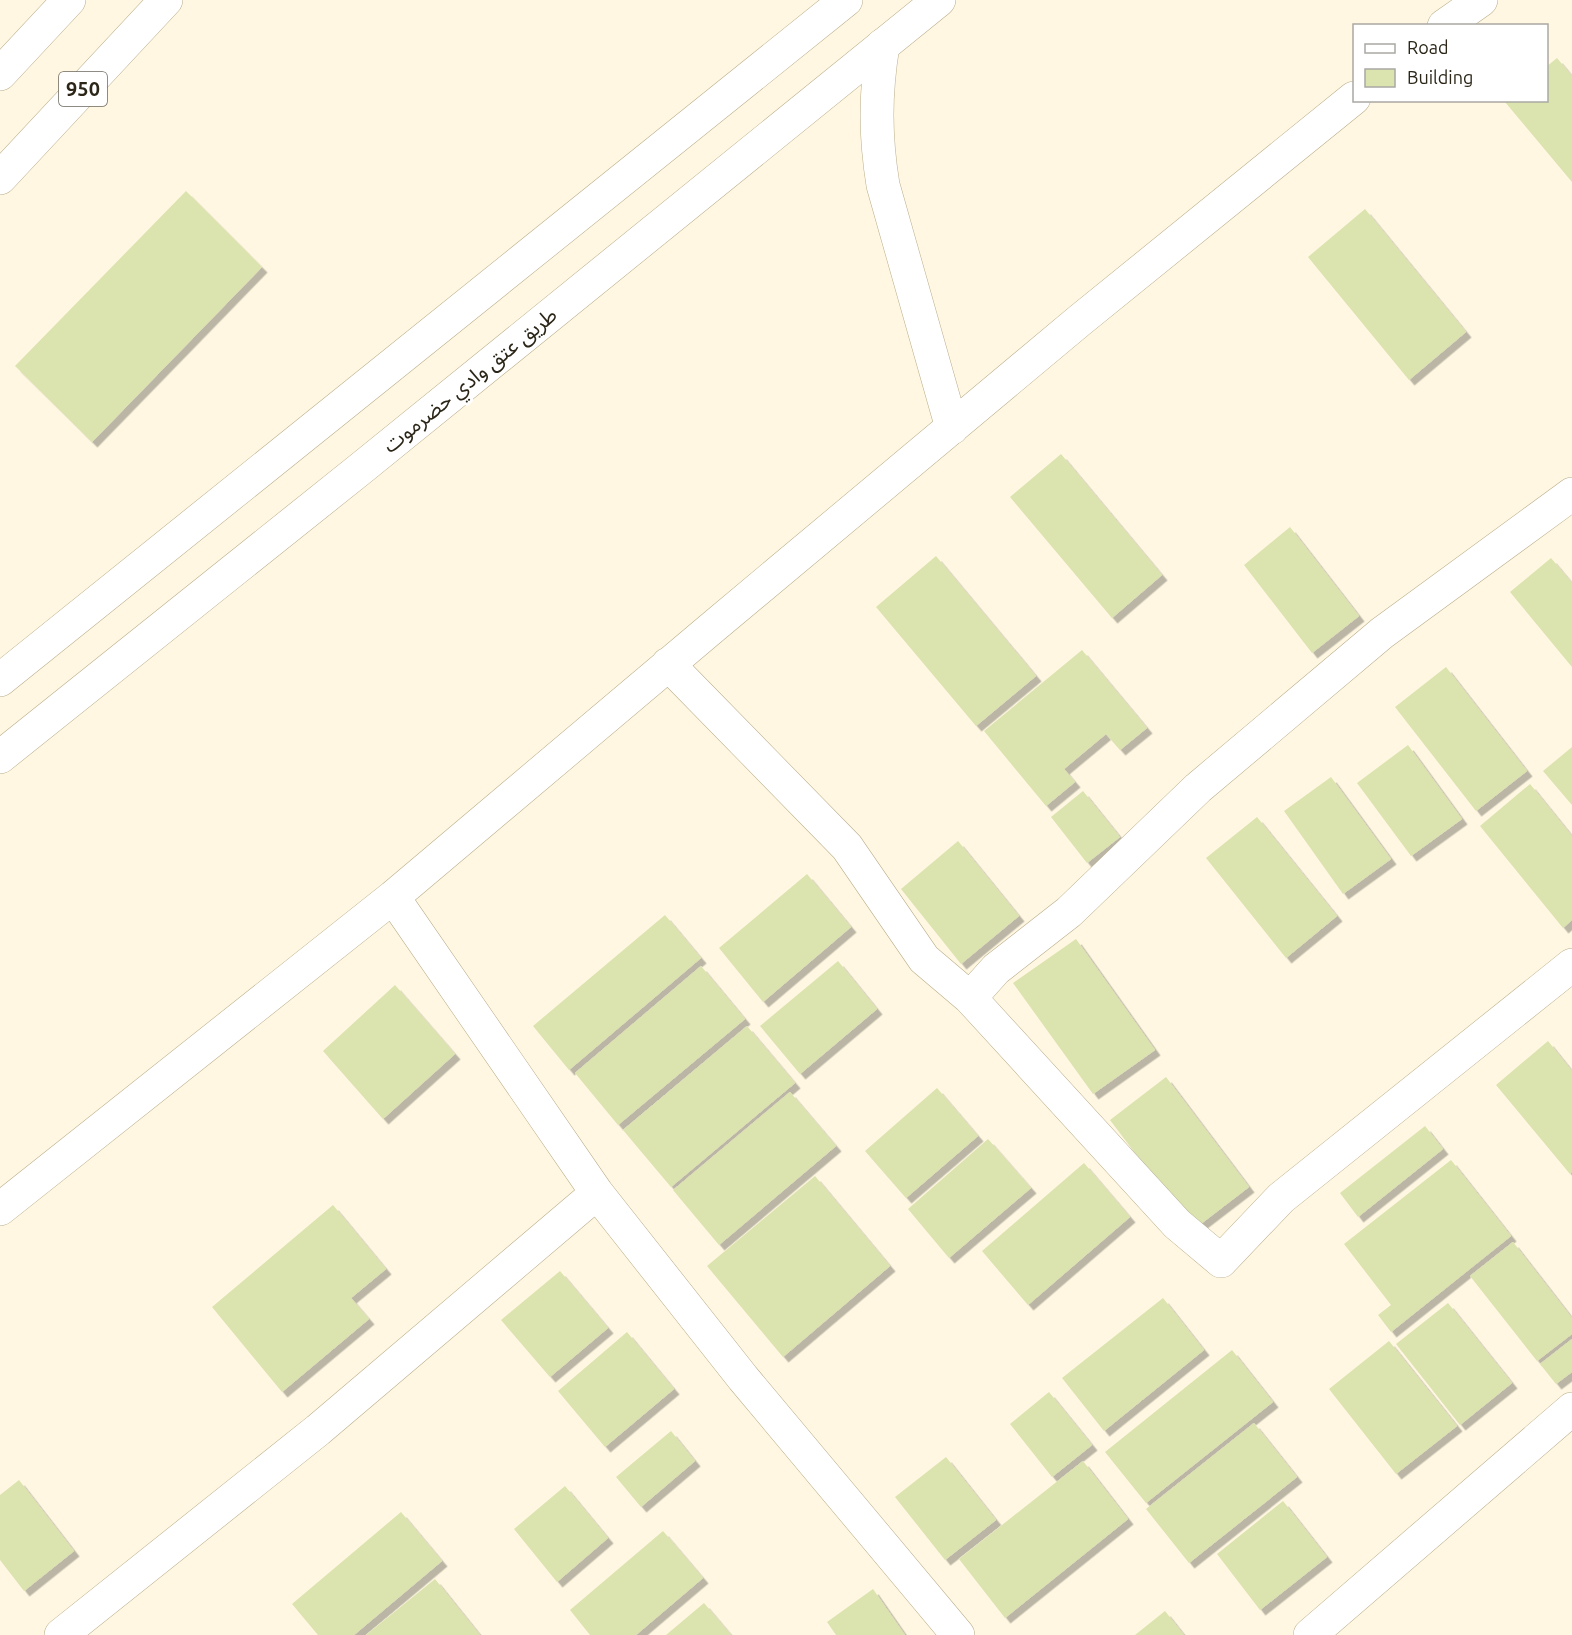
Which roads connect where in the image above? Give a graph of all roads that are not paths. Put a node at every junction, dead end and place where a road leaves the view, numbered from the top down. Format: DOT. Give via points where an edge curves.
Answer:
graph roads {
  1 [pos="69,0"];
  2 [pos="166,0"];
  3 [pos="846,0"];
  4 [pos="939,0"];
  5 [pos="1481,0"];
  6 [pos="1447,24"];
  7 [pos="883,45"];
  8 [pos="0,74"];
  9 [pos="1353,99"];
  10 [pos="0,178"];
  11 [pos="952,428"];
  12 [pos="1572,494"];
  13 [pos="668,664"];
  14 [pos="0,680"];
  15 [pos="0,757"];
  16 [pos="393,897"];
  17 [pos="1572,965"];
  18 [pos="970,998"];
  19 [pos="597,1193"];
  20 [pos="0,1209"];
  21 [pos="1572,1408"];
  22 [pos="61,1635"];
  23 [pos="958,1635"];
  24 [pos="1310,1635"];
  1 -- 8 [label="street"];
  2 -- 10 [label="street, 950 / 950"];
  3 -- 14 [label="street"];
  4 -- 7 [label="street, طريق عتق وادي حضرموت"];
  5 -- 6 [label="street"];
  7 -- 11 [label="street" via="876,117 883,185"];
  7 -- 15 [label="street, طريق عتق وادي حضرموت"];
  9 -- 11 [label="street"];
  11 -- 13 [label="street"];
  12 -- 18 [label="street" via="1382,633 1198,788 1069,912 996,969"];
  13 -- 16 [label="street"];
  13 -- 18 [label="street" via="847,847 924,959"];
  16 -- 19 [label="street"];
  16 -- 20 [label="street"];
  17 -- 18 [label="street" via="1281,1197 1221,1261 1177,1224"];
  19 -- 22 [label="street" via="318,1430"];
  19 -- 23 [label="street" via="743,1378"];
  21 -- 24 [label="street"];
}
